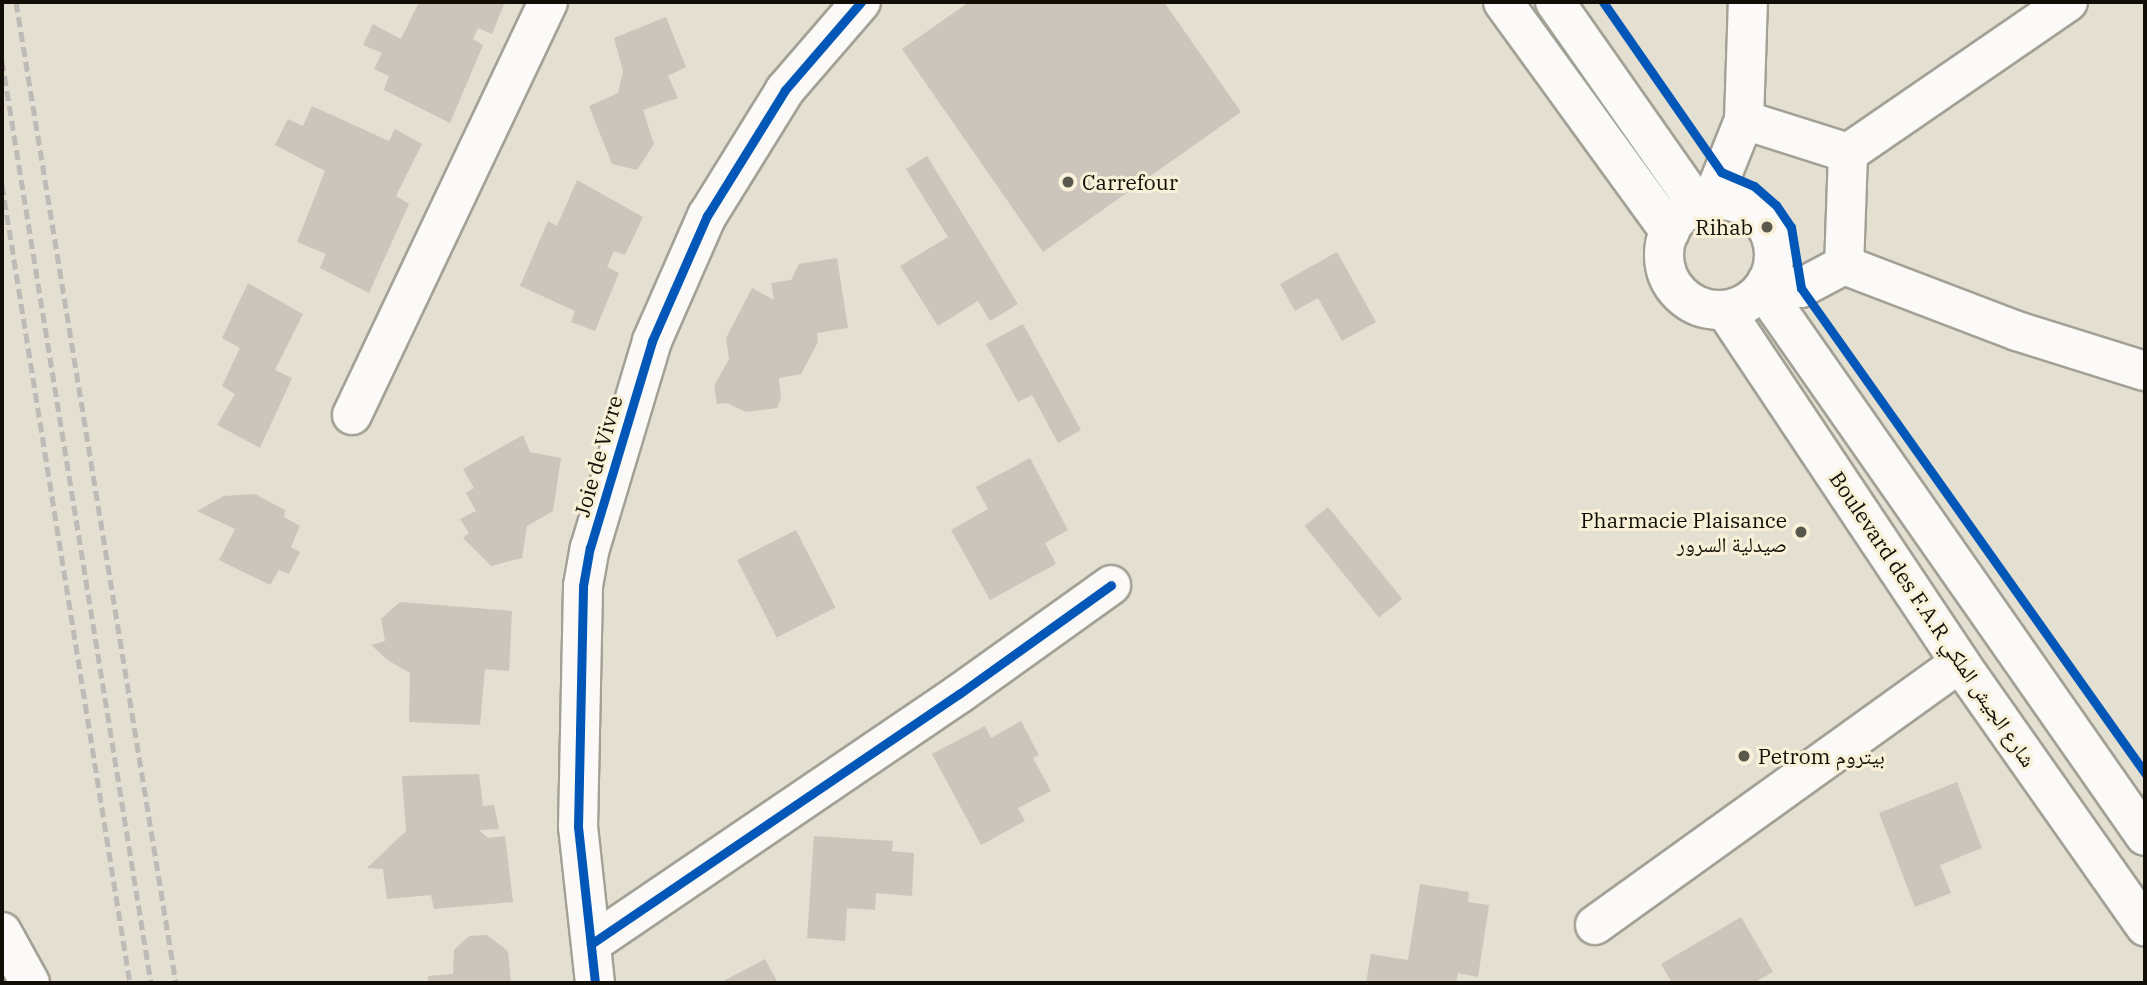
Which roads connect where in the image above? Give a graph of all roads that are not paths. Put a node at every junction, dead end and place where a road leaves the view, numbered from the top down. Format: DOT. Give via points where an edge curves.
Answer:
graph roads {
  1 [pos="548,2"];
  2 [pos="862,2"];
  3 [pos="1503,2"];
  4 [pos="1555,2"];
  5 [pos="1748,2"];
  6 [pos="2068,2"];
  7 [pos="1744,120"];
  8 [pos="1848,153"];
  9 [pos="1704,202"];
  10 [pos="1670,232"];
  11 [pos="1844,265"];
  12 [pos="1765,285"];
  13 [pos="1725,310"];
  14 [pos="2145,371"];
  15 [pos="352,415"];
  16 [pos="1111,585"];
  17 [pos="1960,663"];
  18 [pos="2145,836"];
  19 [pos="1595,925"];
  20 [pos="2145,926"];
  21 [pos="2,932"];
  22 [pos="591,944"];
  23 [pos="30,983"];
  24 [pos="595,983"];
  1 -- 15 [label="street"];
  2 -- 22 [label="street, Joie de Vivre" via="785,90 707,216 652,341 593,536 583,586 578,727 578,827"];
  3 -- 10 [label="street"];
  4 -- 9 [label="street"];
  5 -- 7 [label="street"];
  6 -- 8 [label="street"];
  7 -- 8 [label="street"];
  7 -- 9 [label="street"];
  8 -- 11 [label="street"];
  9 -- 10 [label="street" via="1676,220"];
  9 -- 12 [label="street" via="1743,205 1767,227 1774,258"];
  10 -- 13 [label="street" via="1665,264 1675,287 1693,304"];
  11 -- 12 [label="street" via="1801,288"];
  11 -- 14 [label="street" via="2017,331"];
  12 -- 13 [label="street" via="1739,307"];
  12 -- 18 [label="street"];
  13 -- 17 [label="street, Boulevard des F.A.R شارع الجيش الملكي"];
  16 -- 22 [label="street"];
  17 -- 19 [label="street"];
  17 -- 20 [label="street, Boulevard des F.A.R شارع الجيش الملكي"];
  21 -- 23 [label="street"];
  22 -- 24 [label="street, Joie de Vivre"];
}
